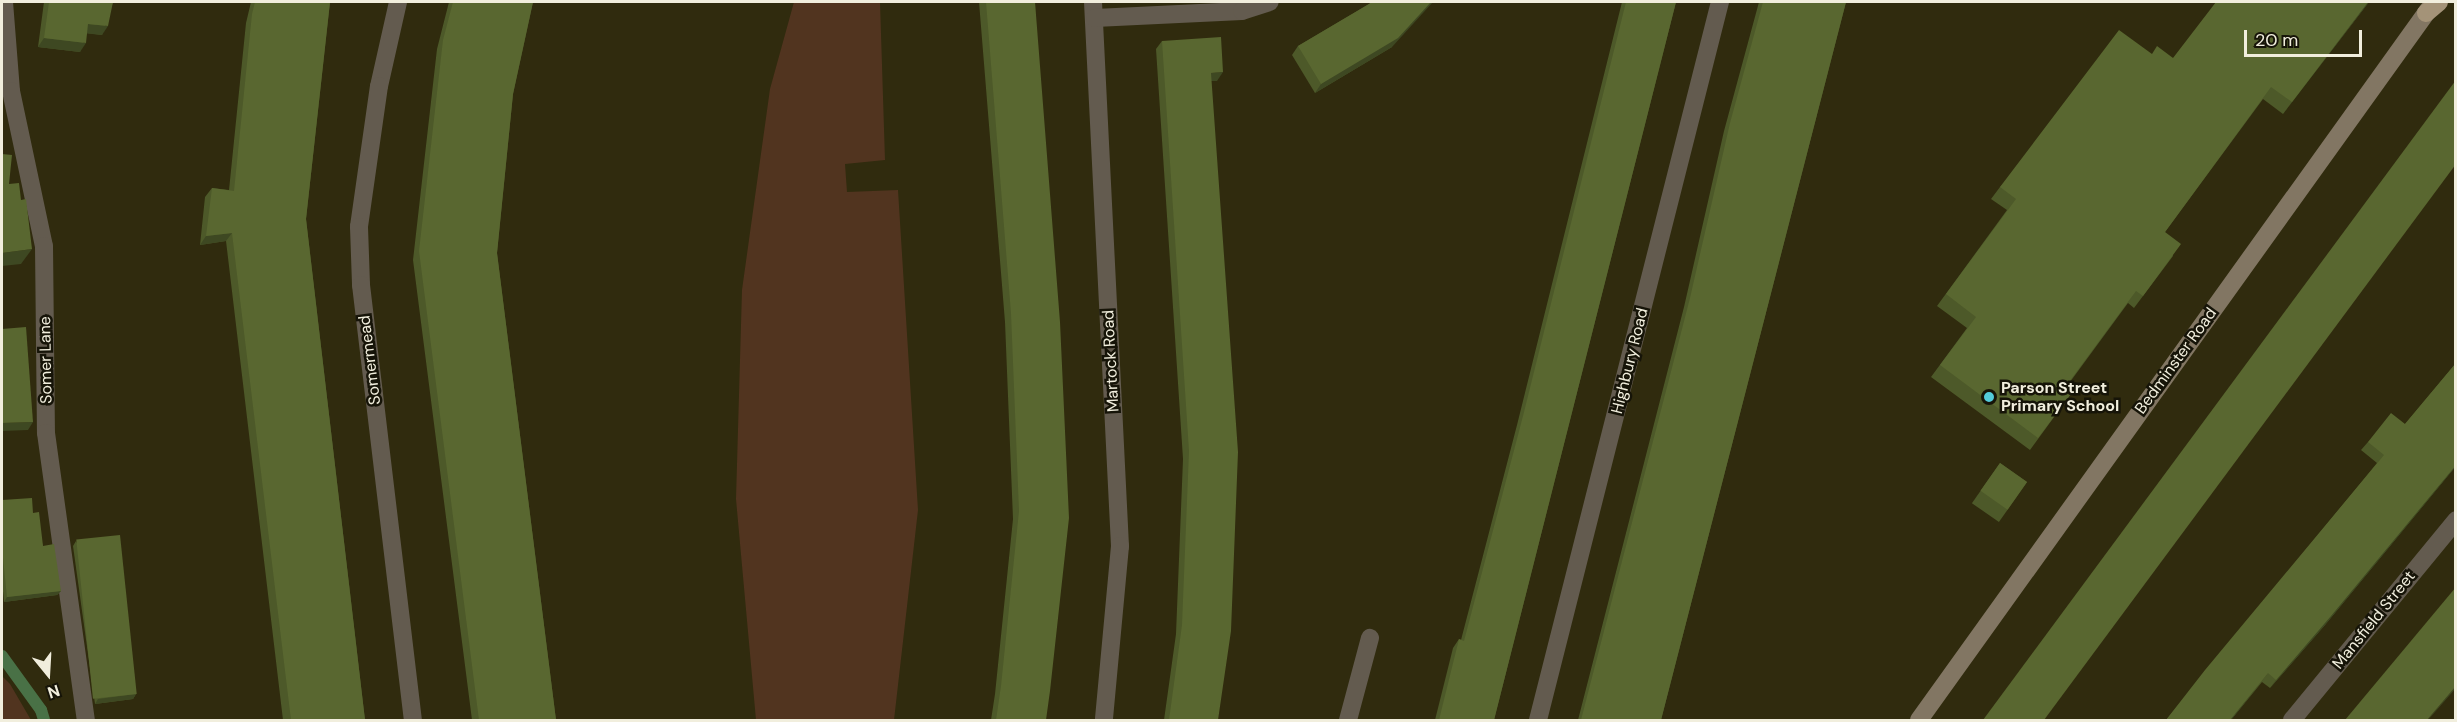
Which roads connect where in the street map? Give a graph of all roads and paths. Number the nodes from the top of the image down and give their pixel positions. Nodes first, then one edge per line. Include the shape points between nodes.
1 (3, 2) edge
2 (398, 2) edge
3 (1270, 2) edge
4 (1720, 2) edge
5 (2433, 6) edge
6 (1094, 10) edge
7 (2456, 520) edge
8 (1370, 638) dead end
9 (86, 720) edge
10 (413, 720) edge
11 (1104, 720) edge
12 (1348, 720) edge
13 (1538, 720) edge
14 (1919, 720) edge
15 (2292, 720) edge

1 - 9 street, Somer Lane via 11,91 44,246 46,433
2 - 10 street, Somermead via 379,86 359,227 361,285
3 - 6 street via 1242,11
4 - 13 street, Highbury Road
5 - 14 main road, Bedminster Road
6 - 11 street, Martock Road via 1120,546
7 - 15 street, Mansfield Street
8 - 12 street

